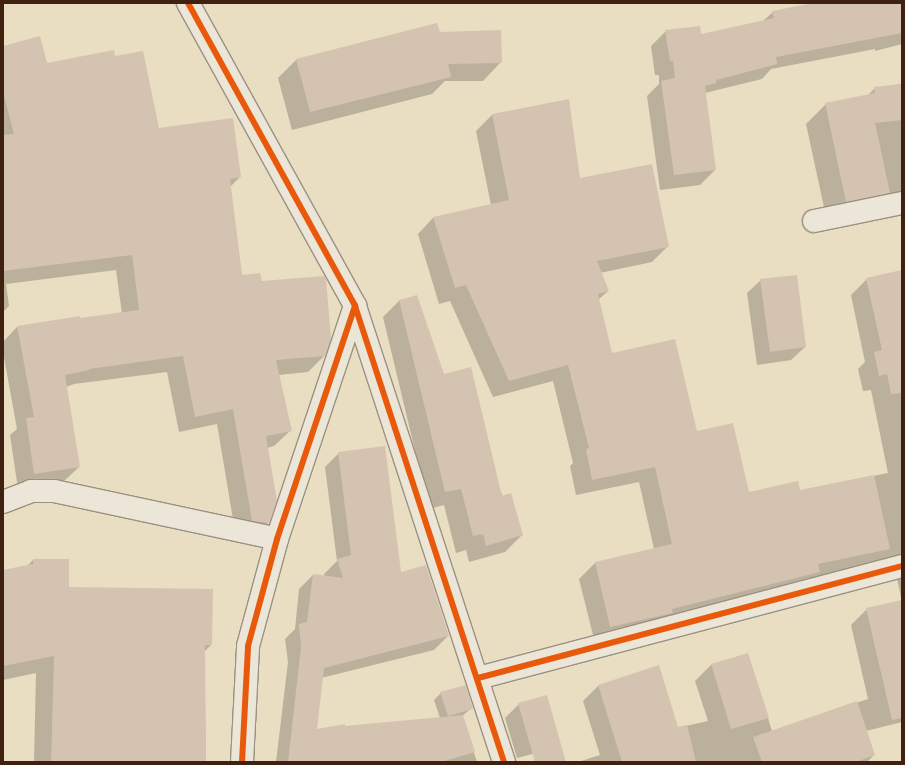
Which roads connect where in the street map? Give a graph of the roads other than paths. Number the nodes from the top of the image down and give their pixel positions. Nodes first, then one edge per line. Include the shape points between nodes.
1 (188, 3) edge
2 (902, 203) edge
3 (814, 221) dead end
4 (355, 306) junction
5 (3, 502) edge
6 (277, 539) junction
7 (902, 566) edge
8 (478, 678) junction
9 (242, 762) edge
10 (504, 762) edge

1 - 4 street
2 - 3 street
4 - 6 street
4 - 8 street
5 - 6 street via 31,491 54,491
6 - 9 street via 248,646
7 - 8 street
8 - 10 street

